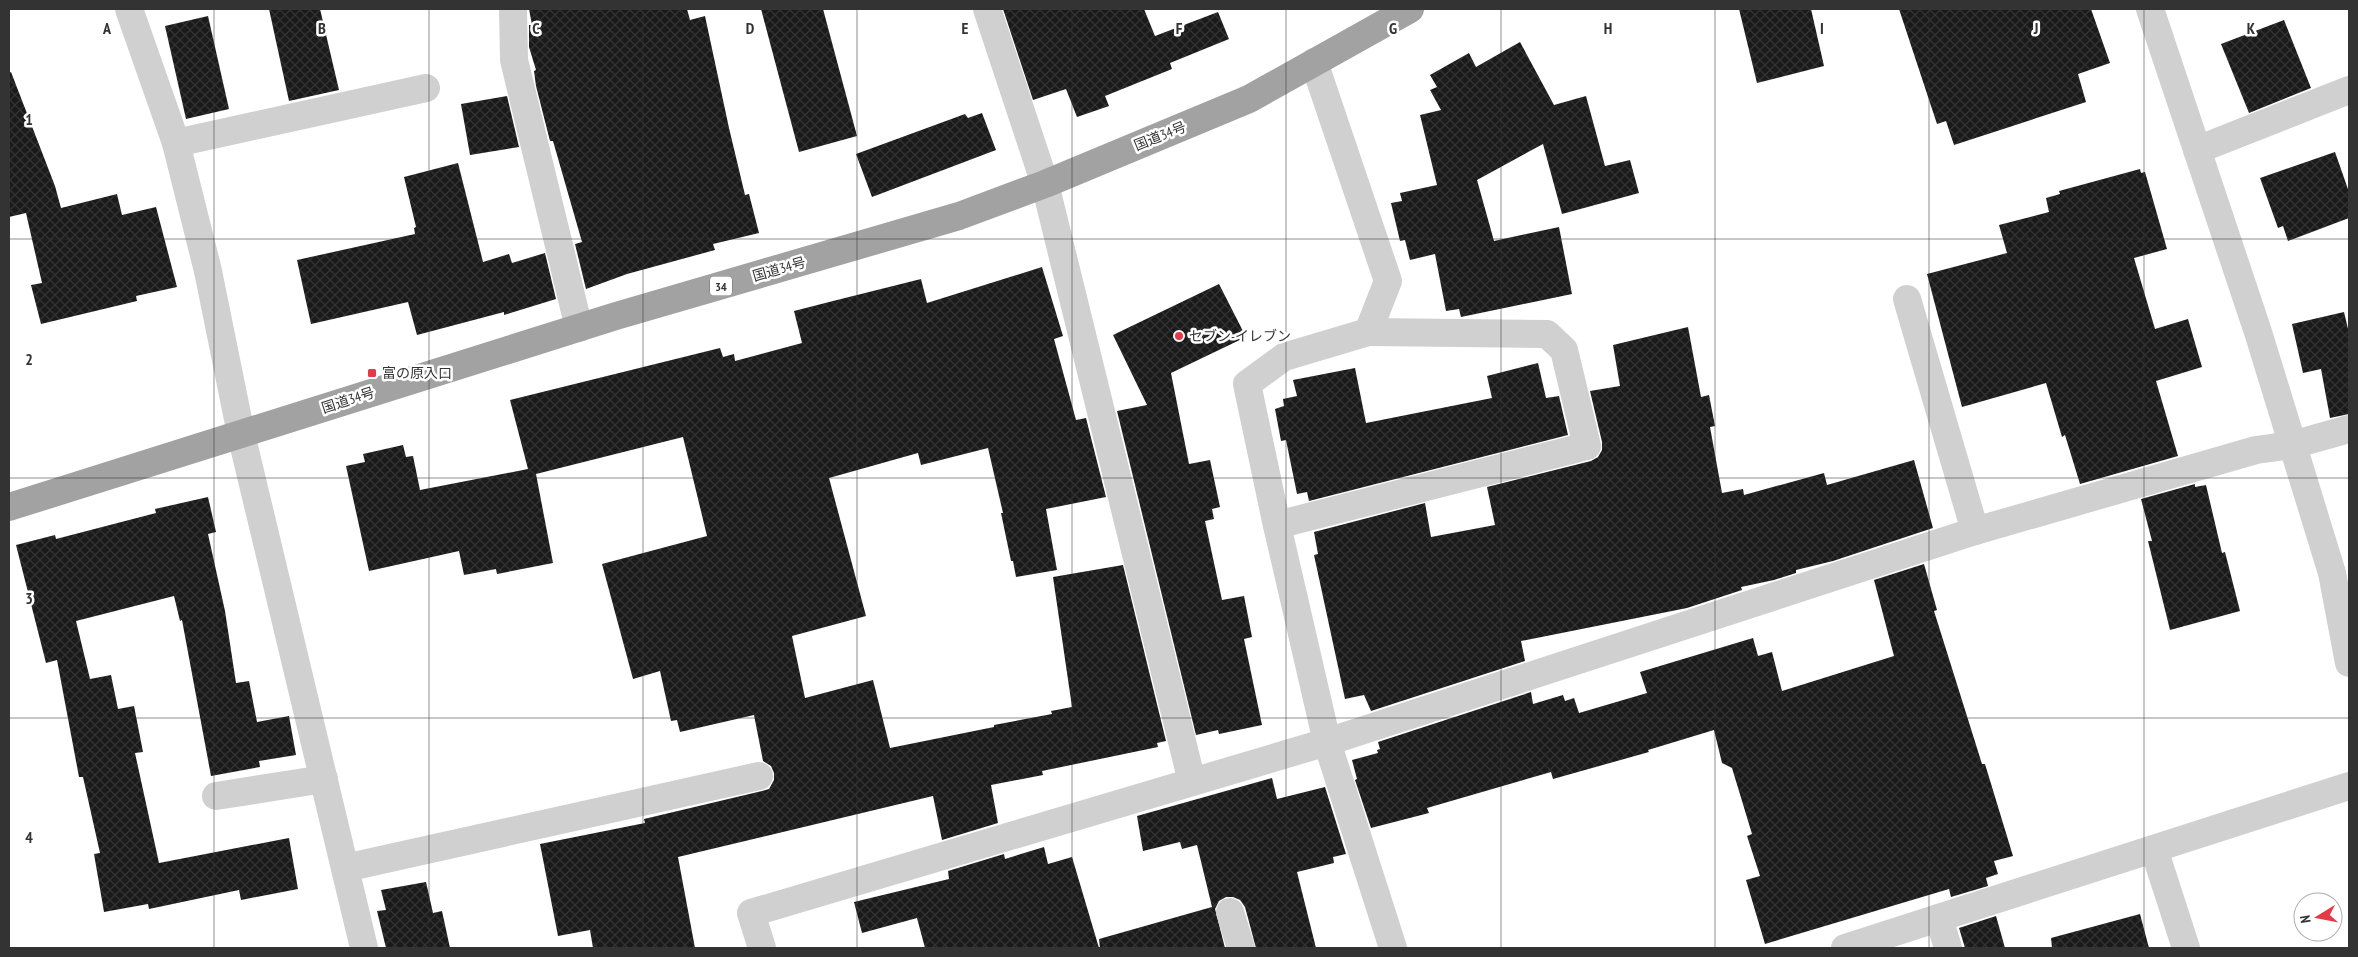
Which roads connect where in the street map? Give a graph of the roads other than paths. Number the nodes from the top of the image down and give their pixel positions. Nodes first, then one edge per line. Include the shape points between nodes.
1 (129, 9) edge
2 (513, 9) edge
3 (987, 9) edge
4 (1410, 9) edge
5 (2150, 9) edge
6 (1314, 62) junction
7 (426, 88) dead end
8 (2349, 90) edge
9 (176, 143) junction
10 (2197, 150) junction
11 (1045, 184) junction
12 (1907, 299) dead end
13 (578, 328) junction
14 (1368, 332) junction
15 (2349, 429) edge
16 (241, 434) junction
17 (2292, 445) junction
18 (9, 507) edge
19 (1277, 525) junction
20 (1975, 531) junction
21 (2349, 663) edge
22 (1327, 742) junction
23 (759, 776) dead end
24 (324, 779) junction
25 (1192, 782) junction
26 (2349, 786) edge
27 (216, 796) dead end
28 (2154, 848) junction
29 (345, 868) junction
30 (1230, 912) dead end
31 (1939, 918) junction
32 (364, 948) edge
33 (762, 948) edge
34 (1241, 948) edge
35 (1393, 948) edge
36 (1846, 948) edge
37 (1948, 948) edge
38 (2186, 948) edge

1 - 9 street
2 - 13 street via 514,60
3 - 11 street
4 - 6 highway, 国道34号 / 34
5 - 10 street
6 - 11 highway, 国道34号 / 34 via 1249,99
6 - 14 street via 1388,281
7 - 9 street
8 - 10 street
9 - 16 street via 208,271
10 - 17 street
11 - 13 highway, 国道34号 / 34 via 959,216
11 - 25 street
12 - 20 street
13 - 16 highway, 国道34号 / 34
14 - 19 street via 1284,357 1247,384
14 - 19 street via 1547,334 1564,350 1587,446
15 - 17 street
16 - 18 highway, 国道34号 / 34
16 - 24 street
17 - 20 street via 2256,450
17 - 21 street via 2332,573
19 - 22 street
20 - 22 street
22 - 25 street
22 - 35 street
23 - 29 street
24 - 27 street
24 - 29 street
25 - 33 street via 752,913
26 - 28 street
28 - 31 street
28 - 38 street
29 - 32 street
30 - 34 street
31 - 36 street
31 - 37 street

